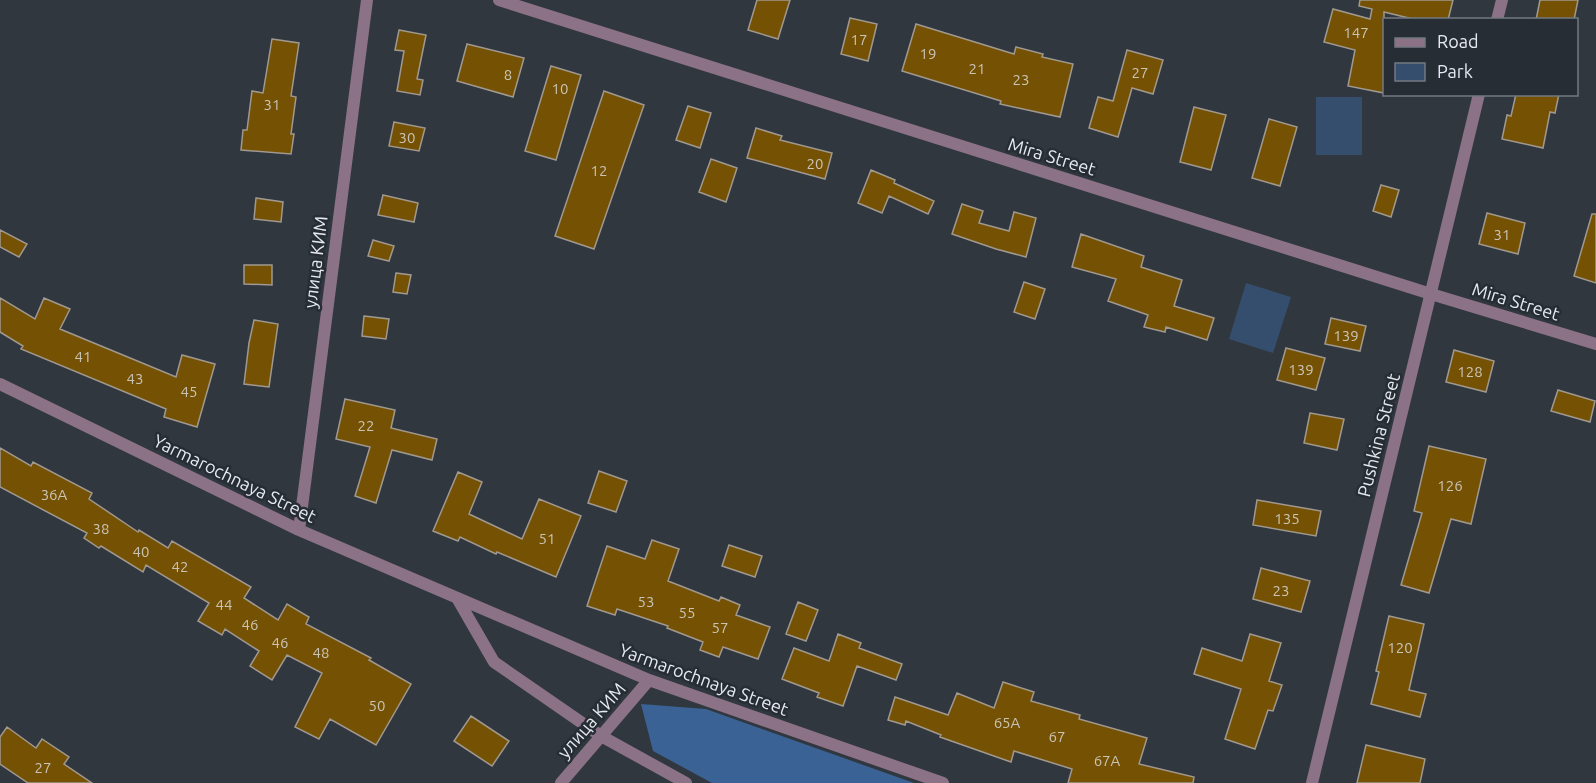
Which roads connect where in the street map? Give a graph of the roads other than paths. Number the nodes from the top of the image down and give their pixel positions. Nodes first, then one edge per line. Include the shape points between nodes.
1 (367, 0) edge
2 (499, 0) edge
3 (1502, 0) edge
4 (1498, 18) edge
5 (1479, 96) edge
6 (1431, 294) junction
7 (1596, 344) edge
8 (0, 384) edge
9 (299, 530) junction
10 (457, 598) junction
11 (649, 680) junction
12 (601, 736) junction
13 (561, 783) edge
14 (686, 783) edge
15 (943, 783) edge
16 (1312, 783) edge

1 - 9 street, улица КИМ
2 - 6 street, Mira Street
3 - 4 street
5 - 6 street, Pushkina Street
6 - 7 street, Mira Street
6 - 16 street, Pushkina Street
8 - 9 street, Yarmarochnaya Street
9 - 10 street, Yarmarochnaya Street
10 - 11 street, Yarmarochnaya Street
10 - 12 street via 494,662
11 - 12 street, улица КИМ
11 - 15 street, Yarmarochnaya Street
12 - 13 street, улица КИМ
12 - 14 street

